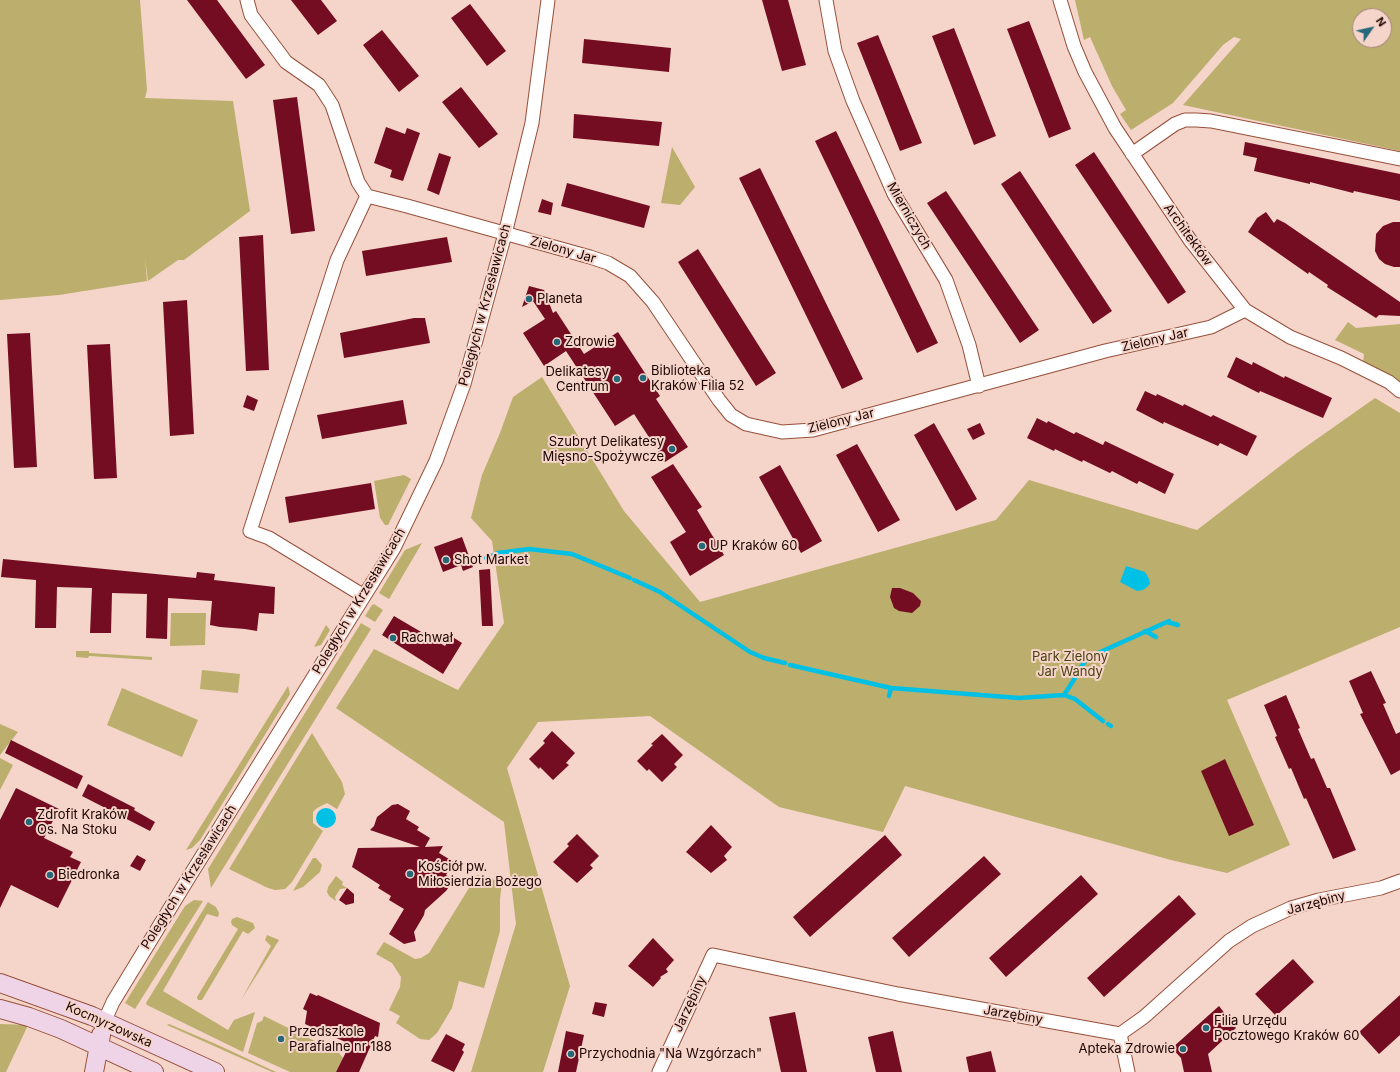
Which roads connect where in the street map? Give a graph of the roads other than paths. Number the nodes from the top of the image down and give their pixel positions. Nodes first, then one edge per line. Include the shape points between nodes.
1 (247, 0) edge
2 (548, 0) edge
3 (826, 0) edge
4 (1060, 0) edge
5 (1132, 154) junction
6 (1400, 159) edge
7 (367, 196) junction
8 (505, 234) junction
9 (1245, 310) junction
10 (980, 386) junction
11 (1400, 391) edge
12 (364, 596) junction
13 (1400, 881) edge
14 (0, 983) edge
15 (0, 1009) edge
16 (104, 1022) junction
17 (1120, 1034) junction
18 (99, 1047) junction
19 (94, 1072) edge
20 (154, 1072) edge
21 (215, 1072) edge
22 (659, 1072) edge
23 (1128, 1072) edge

1 - 7 street via 252,15 286,62 319,85 332,105 358,182
2 - 8 street, Poległych w Krzesławicach via 532,123
3 - 10 street, Mierniczych via 835,50 853,101 894,194 946,280
4 - 5 street, Architektów via 1085,72
5 - 6 street via 1175,124 1185,120 1196,120
5 - 9 street, Architektów via 1190,240
7 - 8 street, Zielony Jar
7 - 12 street via 337,260 250,531 269,538
8 - 10 street, Zielony Jar via 596,259 630,276 653,302 719,400 731,414 746,424 782,432 797,432
8 - 12 street, Poległych w Krzesławicach via 464,384 444,439 404,530
9 - 10 street, Zielony Jar via 1211,327 1112,350
9 - 11 street, Architektów via 1290,338 1340,358 1389,382
12 - 16 street, Poległych w Krzesławicach via 186,882 113,1002
13 - 17 street, Jarzębiny via 1380,888 1305,904 1252,926 1229,940 1144,1017
14 - 16 main road, Kocmyrzowska via 65,1005
15 - 18 main road, Kocmyrzowska via 55,1027
16 - 18 main road
16 - 21 main road, Kocmyrzowska
17 - 22 street, Jarzębiny via 898,994 713,955
17 - 23 street
18 - 19 main road
18 - 20 main road, Kocmyrzowska

